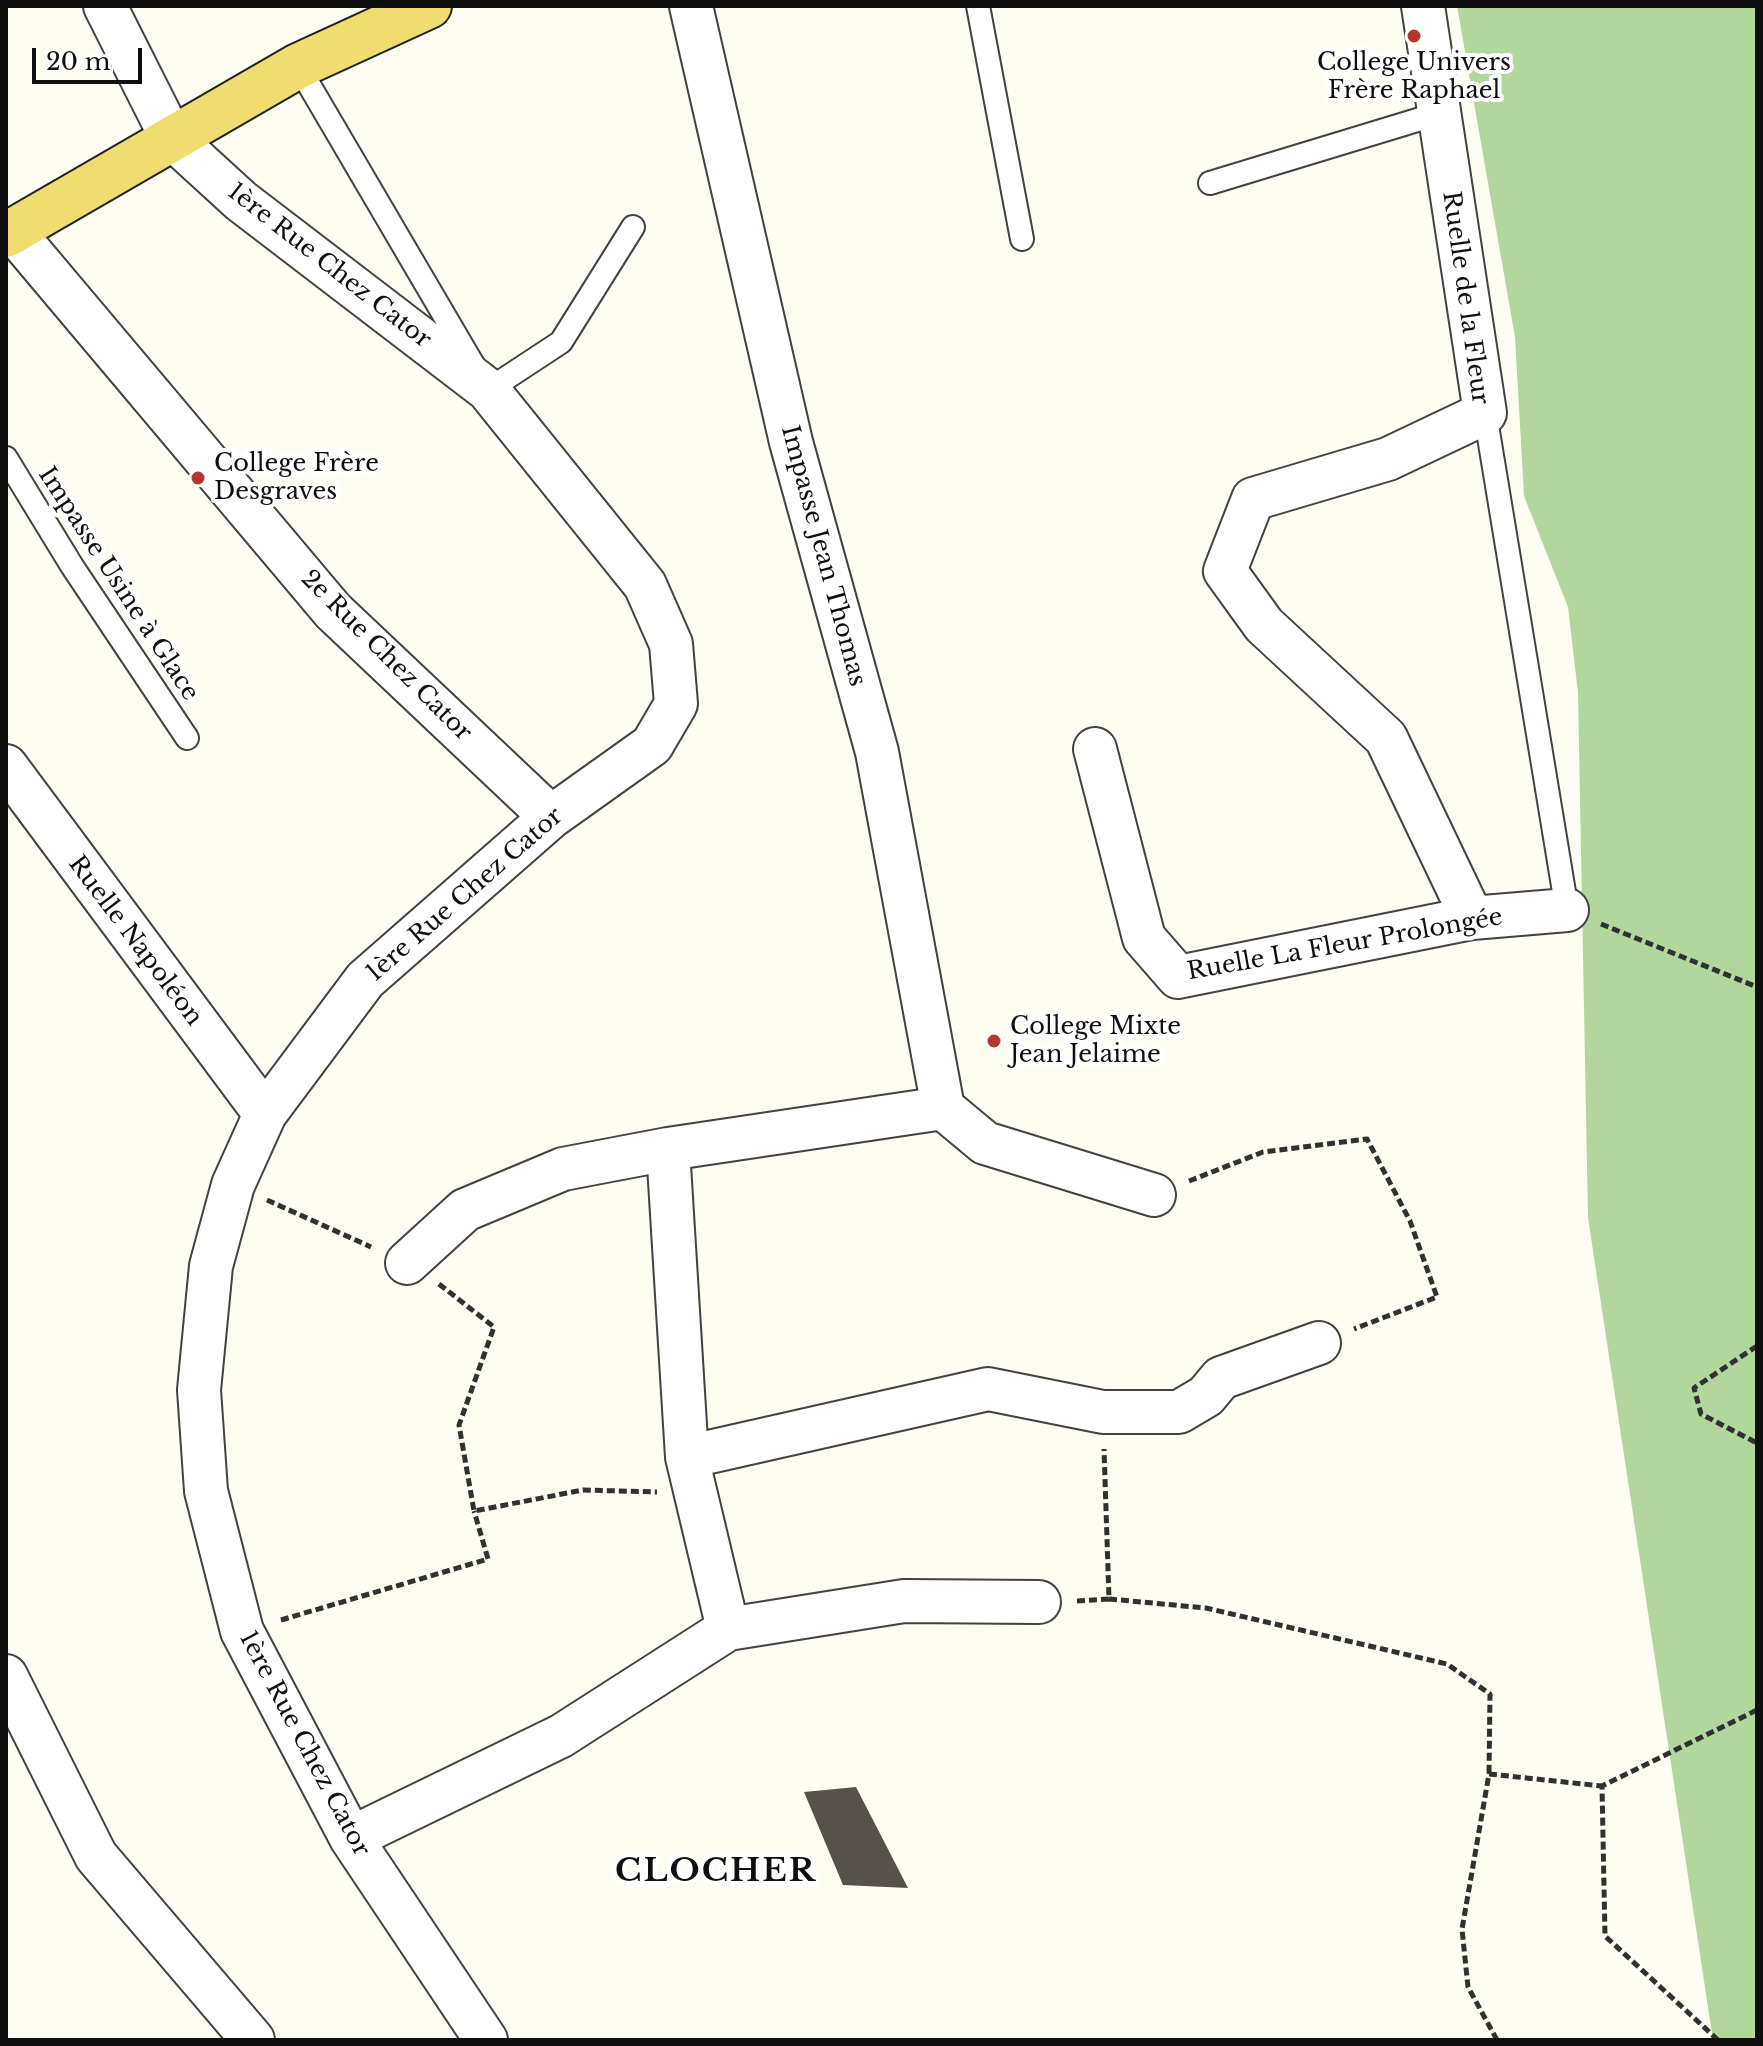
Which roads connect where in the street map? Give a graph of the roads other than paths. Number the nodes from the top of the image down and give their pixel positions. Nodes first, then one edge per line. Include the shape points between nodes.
1 (105, 6) edge
2 (429, 6) edge
3 (691, 6) edge
4 (978, 6) edge
5 (1423, 6) edge
6 (376, 16) edge
7 (298, 66) junction
8 (1437, 114) junction
9 (171, 137) junction
10 (1210, 183) dead end
11 (633, 227) dead end
12 (9, 233) edge
13 (1022, 239) dead end
14 (488, 390) junction
15 (1485, 413) junction
16 (6, 458) edge
17 (187, 738) dead end
18 (1095, 749) dead end
19 (6, 766) edge
20 (551, 817) junction
21 (1567, 910) joint
22 (1472, 918) junction
23 (943, 1108) junction
24 (265, 1114) junction
25 (668, 1149) junction
26 (1154, 1195) road end
27 (407, 1263) road end
28 (1319, 1343) road end
29 (692, 1475) junction
30 (1039, 1602) road end
31 (728, 1629) junction
32 (6, 1676) edge
33 (351, 1838) junction
34 (253, 2040) edge
35 (486, 2040) edge

1 - 9 street
2 - 6 main road
3 - 23 street, Impasse Jean Thomas via 791,442 877,752
4 - 13 lane
5 - 8 street, Ruelle de la Fleur
6 - 7 main road
7 - 9 main road
7 - 14 lane
8 - 10 lane
8 - 15 street, Ruelle de la Fleur
9 - 12 main road
9 - 14 street, 1ère Rue Chez Cator via 241,201
11 - 14 lane via 561,342
12 - 20 street, 2e Rue Chez Cator via 333,611
14 - 20 street, 1ère Rue Chez Cator via 645,585 671,644 676,704 652,745
15 - 21 lane
15 - 22 street, Ruelle de la Fleur via 1388,459 1253,499 1225,571 1264,625 1386,738
16 - 17 lane, Impasse Usine à Glace
18 - 22 street, Ruelle La Fleur Prolongée via 1144,938 1178,977
19 - 24 street, Ruelle Napoléon
20 - 24 street, 1ère Rue Chez Cator via 365,980
21 - 22 street, Ruelle La Fleur Prolongée
23 - 25 street
23 - 26 street via 985,1143
24 - 33 street, 1ère Rue Chez Cator via 233,1185 211,1266 199,1390 206,1491 242,1631
25 - 27 street via 563,1169 465,1210
25 - 29 street
28 - 29 street via 1221,1378 1206,1396 1179,1412 1103,1412 988,1389
29 - 31 street
30 - 31 street via 904,1601
31 - 33 street via 561,1736
32 - 34 street via 96,1856
33 - 35 street, 1ère Rue Chez Cator

